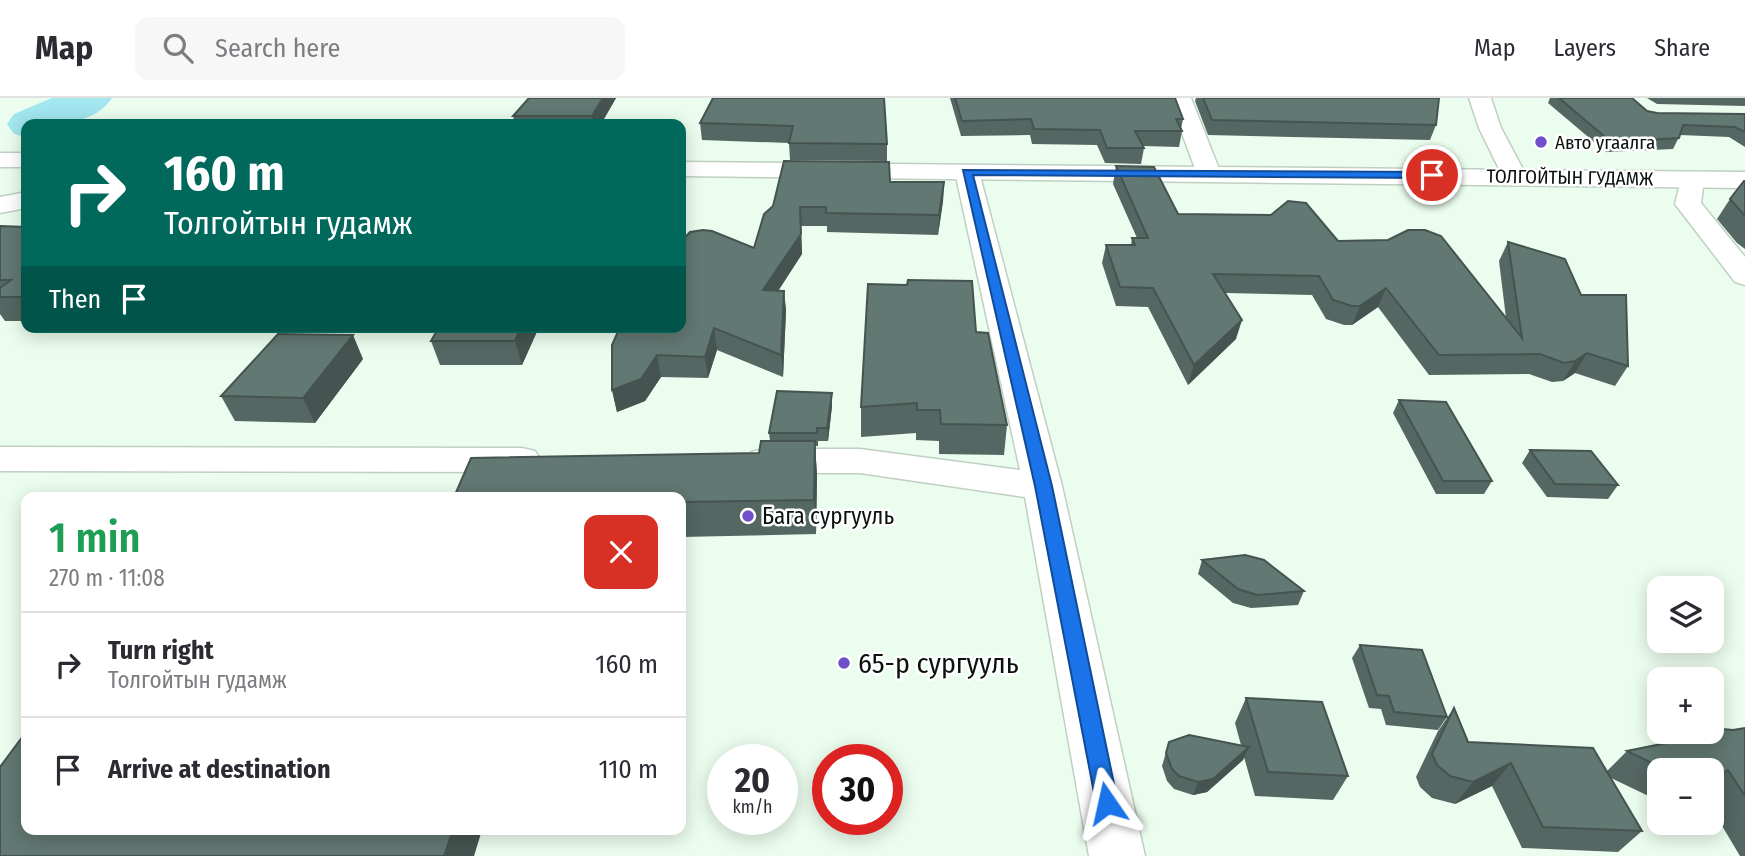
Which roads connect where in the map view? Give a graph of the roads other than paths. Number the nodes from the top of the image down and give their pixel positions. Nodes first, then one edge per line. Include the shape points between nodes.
1 (1180, 98) edge
2 (1480, 98) edge
3 (0, 160) edge
4 (21, 160) edge
5 (686, 169) edge
6 (967, 172) junction
7 (1209, 174) junction
8 (1514, 176) junction
9 (1691, 180) junction
10 (1745, 180) edge
11 (21, 201) edge
12 (0, 205) edge
13 (1735, 257) edge
14 (1745, 276) edge
15 (0, 459) edge
16 (555, 460) edge
17 (735, 461) edge
18 (1044, 486) junction
19 (1117, 856) edge

1 - 7 street
2 - 8 street via 1483,120
3 - 4 street
5 - 6 street, ТОЛГОЙТЫН ГУДАМЖ
6 - 7 street, ТОЛГОЙТЫН ГУДАМЖ
6 - 18 street
7 - 8 street, ТОЛГОЙТЫН ГУДАМЖ
8 - 9 street, ТОЛГОЙТЫН ГУДАМЖ
9 - 10 street, ТОЛГОЙТЫН ГУДАМЖ
9 - 13 street via 1688,204
11 - 12 street
13 - 14 street
15 - 16 street
17 - 18 street via 860,461
18 - 19 street

